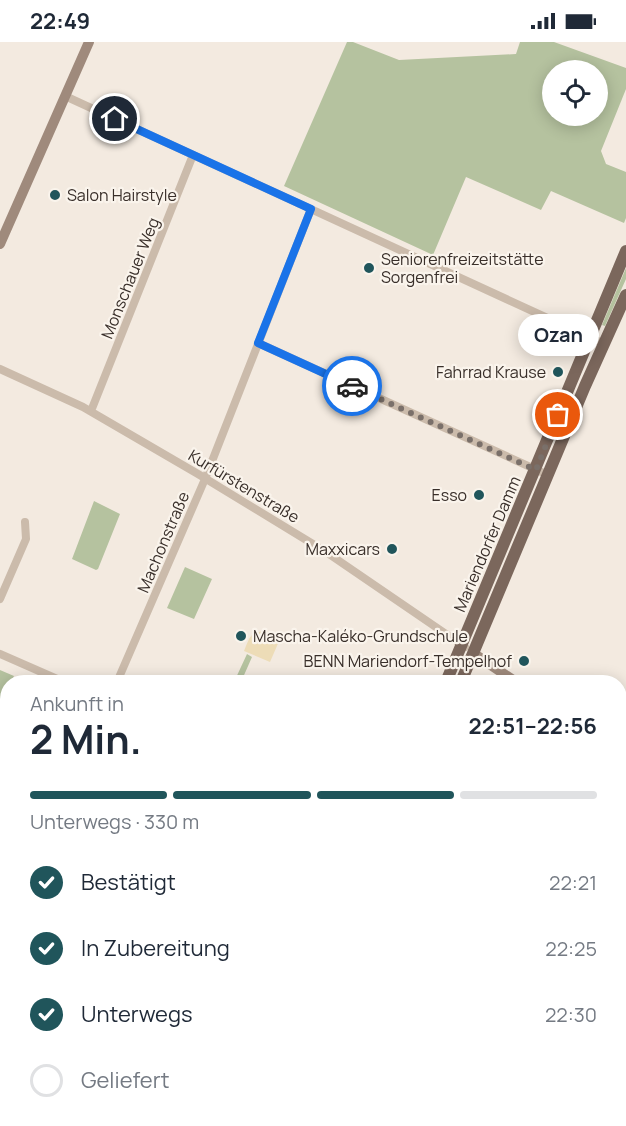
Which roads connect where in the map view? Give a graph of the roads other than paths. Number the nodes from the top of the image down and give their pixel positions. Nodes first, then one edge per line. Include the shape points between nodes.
1 (89, 42) edge
2 (65, 96) junction
3 (194, 155) junction
4 (311, 209) junction
5 (0, 244) edge
6 (626, 251) edge
7 (626, 295) edge
8 (590, 338) junction
9 (258, 343) junction
10 (604, 344) junction
11 (0, 369) edge
12 (91, 411) junction
13 (542, 472) junction
14 (205, 479) junction
15 (25, 522) dead end
16 (0, 599) edge
17 (462, 645) junction
18 (473, 653) junction
19 (0, 654) edge
20 (48, 675) edge
21 (120, 675) edge
22 (449, 675) edge
23 (464, 675) edge
24 (506, 675) edge

1 - 2 main road
2 - 3 street
2 - 5 main road
3 - 4 street
3 - 12 street, Monschauer Weg
4 - 8 street
4 - 9 street, Machonstraße
6 - 8 main road, Mariendorfer Damm
7 - 10 main road, Mariendorfer Damm
8 - 10 street
8 - 13 main road, Mariendorfer Damm
9 - 13 street
9 - 14 street, Machonstraße
10 - 13 main road, Mariendorfer Damm
11 - 12 street, Kurfürstenstraße
12 - 14 street, Kurfürstenstraße
13 - 17 main road, Mariendorfer Damm
13 - 18 main road, Mariendorfer Damm
14 - 17 street, Kurfürstenstraße via 326,552
14 - 21 street, Machonstraße
15 - 16 street via 26,539
17 - 18 street, Kurfürstenstraße
17 - 22 main road, Mariendorfer Damm
18 - 23 main road, Mariendorfer Damm
18 - 24 main road
19 - 20 street

